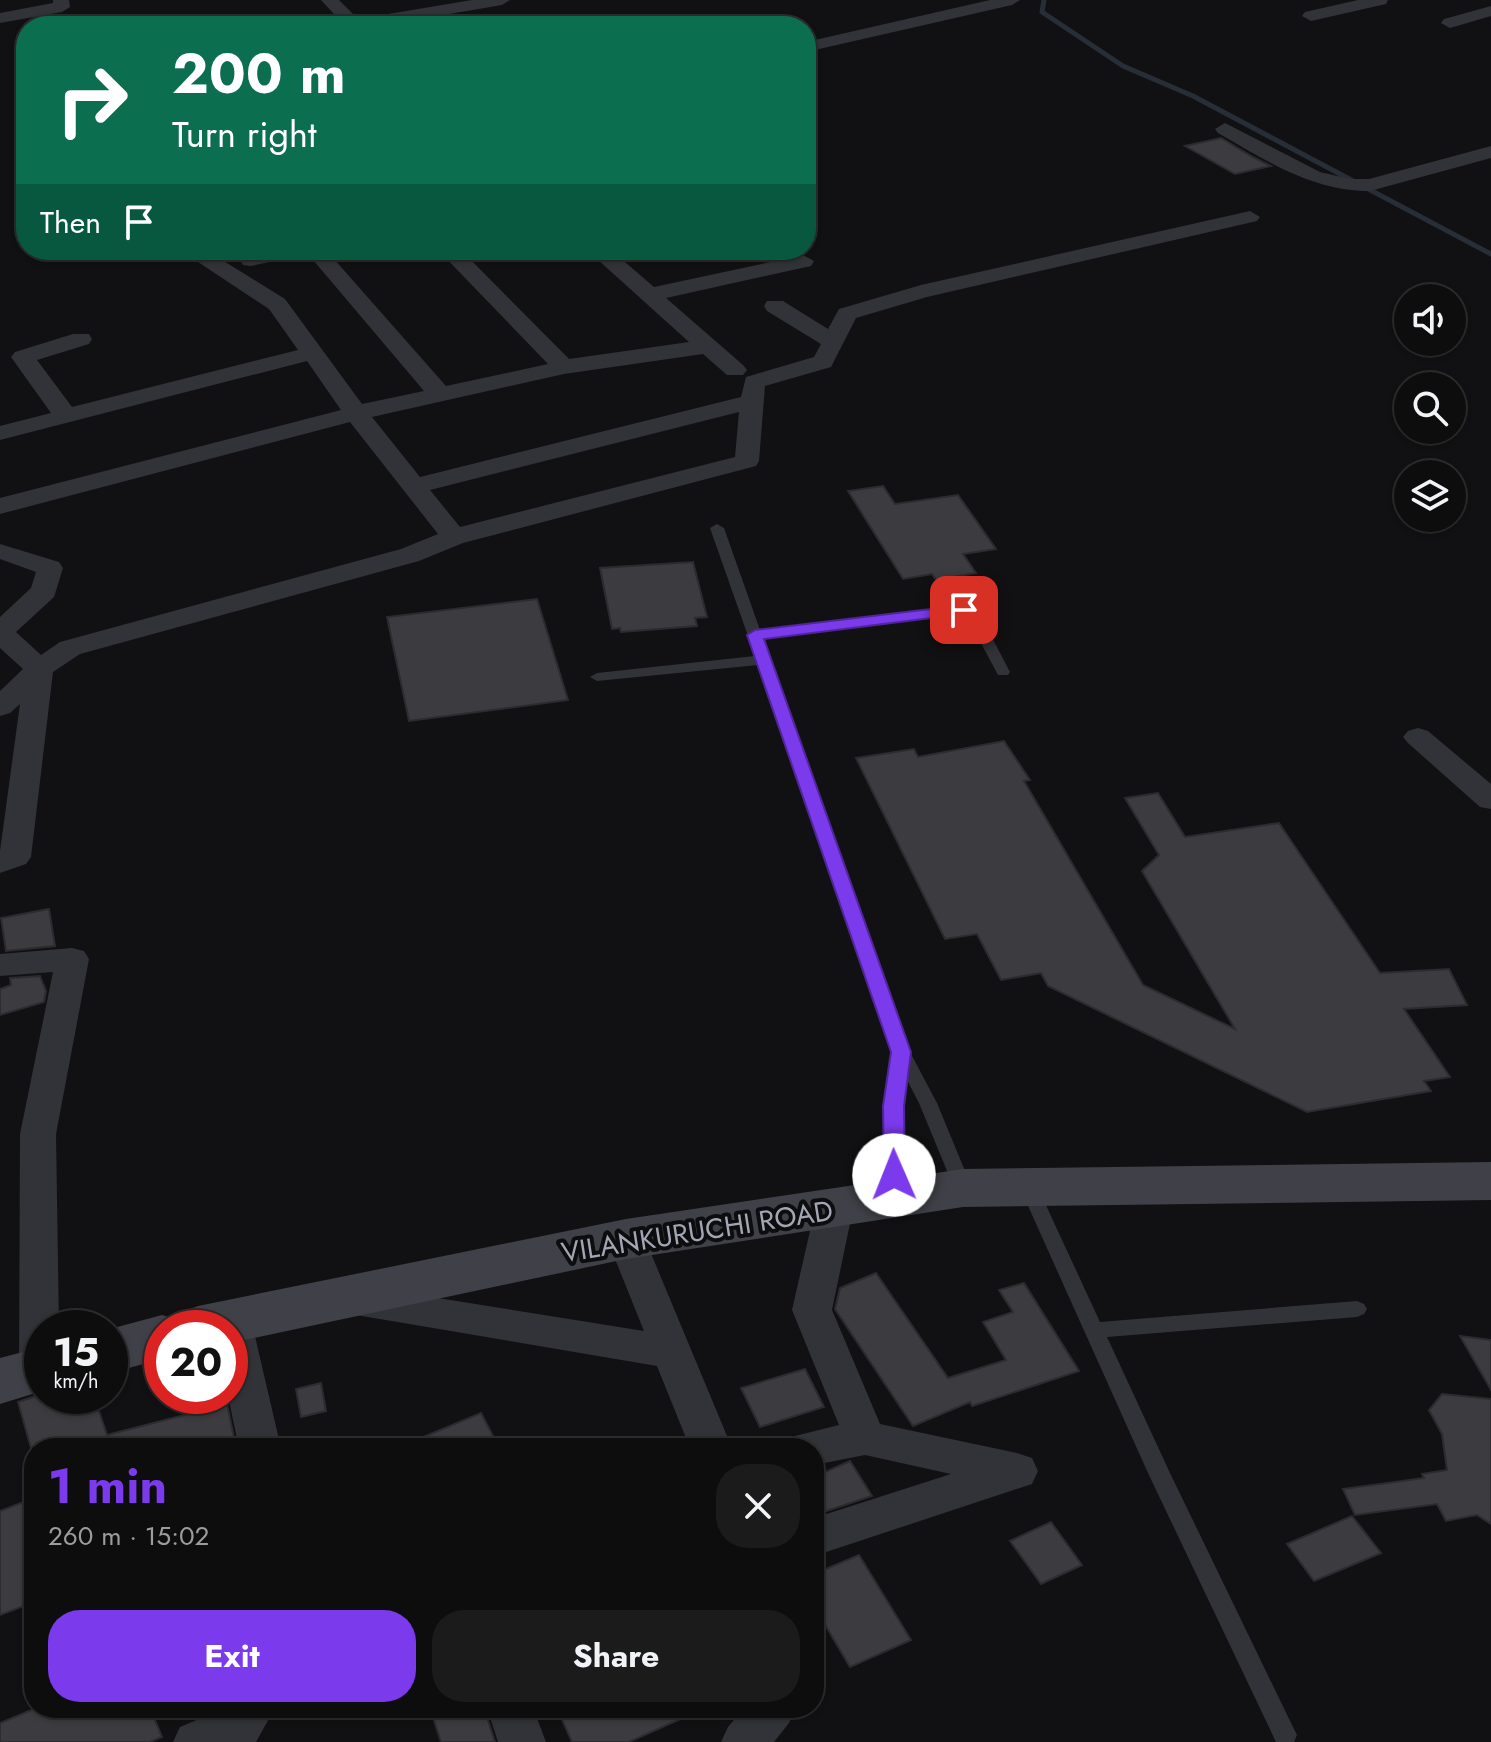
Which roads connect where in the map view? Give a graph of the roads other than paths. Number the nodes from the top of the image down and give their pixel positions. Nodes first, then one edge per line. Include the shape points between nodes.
1 (61, 0) edge
2 (329, 0) edge
3 (502, 0) edge
4 (1012, 0) edge
5 (1380, 0) edge
6 (1465, 0) edge
7 (460, 6) junction
8 (1314, 8) edge
9 (1491, 10) edge
10 (344, 16) edge
11 (407, 16) edge
12 (472, 16) edge
13 (0, 18) edge
14 (1450, 23) dead end
15 (816, 45) edge
16 (1225, 129) dead end
17 (1491, 152) edge
18 (1250, 217) dead end
19 (207, 260) edge
20 (324, 260) edge
21 (459, 260) edge
22 (609, 260) edge
23 (770, 260) edge
24 (803, 261) dead end
25 (778, 266) junction
26 (649, 295) junction
27 (775, 306) dead end
28 (81, 339) dead end
29 (833, 342) junction
30 (708, 346) junction
31 (312, 353) junction
32 (564, 367) junction
33 (735, 370) dead end
34 (439, 393) junction
35 (753, 401) junction
36 (356, 413) junction
37 (66, 416) junction
38 (0, 433) edge
39 (416, 486) junction
40 (0, 506) edge
41 (717, 528) dead end
42 (454, 537) junction
43 (3, 551) dead end
44 (0, 632) edge
45 (755, 635) junction
46 (762, 660) junction
47 (39, 669) junction
48 (1003, 672) dead end
49 (597, 677) dead end
50 (0, 707) edge
51 (1418, 737) dead end
52 (14, 762) edge
53 (1491, 800) edge
54 (0, 863) edge
55 (0, 965) edge
56 (901, 1052) junction
57 (1491, 1181) edge
58 (1029, 1187) junction
59 (963, 1188) junction
60 (895, 1199) junction
61 (834, 1209) junction
62 (626, 1239) junction
63 (340, 1297) junction
64 (1357, 1309) dead end
65 (30, 1310) edge
66 (248, 1317) edge
67 (1094, 1330) junction
68 (672, 1352) junction
69 (247, 1414) edge
70 (256, 1438) edge
71 (707, 1438) edge
72 (865, 1438) junction
73 (824, 1445) edge
74 (824, 1534) edge
75 (245, 1718) edge
76 (514, 1718) edge
77 (765, 1718) edge
78 (1285, 1735) dead end
79 (197, 1742) edge
80 (522, 1742) edge
81 (745, 1742) edge

1 - 13 street via 62,7
2 - 10 street
3 - 7 street
4 - 15 street
5 - 8 street via 1339,10
6 - 9 street
7 - 11 street
7 - 12 street
9 - 14 street
16 - 17 street via 1332,184 1363,186
18 - 29 street via 921,292 847,314
19 - 31 street via 277,304
20 - 34 street
21 - 32 street
22 - 26 street
23 - 25 street
24 - 25 street
25 - 26 street
26 - 30 street
27 - 29 street
28 - 37 street via 23,357
29 - 35 street via 823,362 754,382
30 - 32 street
30 - 33 street
31 - 36 street
31 - 37 street
32 - 34 street
34 - 36 street
35 - 39 street
35 - 42 street via 747,461
36 - 39 street
36 - 40 street
37 - 38 street
39 - 42 street
41 - 45 lane
42 - 47 street via 410,555 70,648
43 - 44 street via 50,568 44,591
44 - 47 street
45 - 46 lane
45 - 48 lane via 964,610 973,614
46 - 49 lane
46 - 56 lane
47 - 50 street
47 - 52 street
51 - 53 street
52 - 54 street via 15,857
55 - 65 street via 72,959 38,1134
56 - 59 lane
56 - 60 lane via 893,1106
57 - 58 street, VILANKURUCHI ROAD
58 - 59 street, VILANKURUCHI ROAD
58 - 67 lane
59 - 60 street, VILANKURUCHI ROAD
60 - 61 street, VILANKURUCHI ROAD
61 - 62 street, VILANKURUCHI ROAD
61 - 72 street via 812,1310
62 - 63 street, VILANKURUCHI ROAD
62 - 68 street
63 - 66 street, VILANKURUCHI ROAD
63 - 68 street
64 - 67 lane
67 - 78 lane
68 - 71 street
69 - 70 street
72 - 73 street
72 - 74 street via 1017,1471
75 - 79 street via 239,1727
76 - 80 street
77 - 81 street

